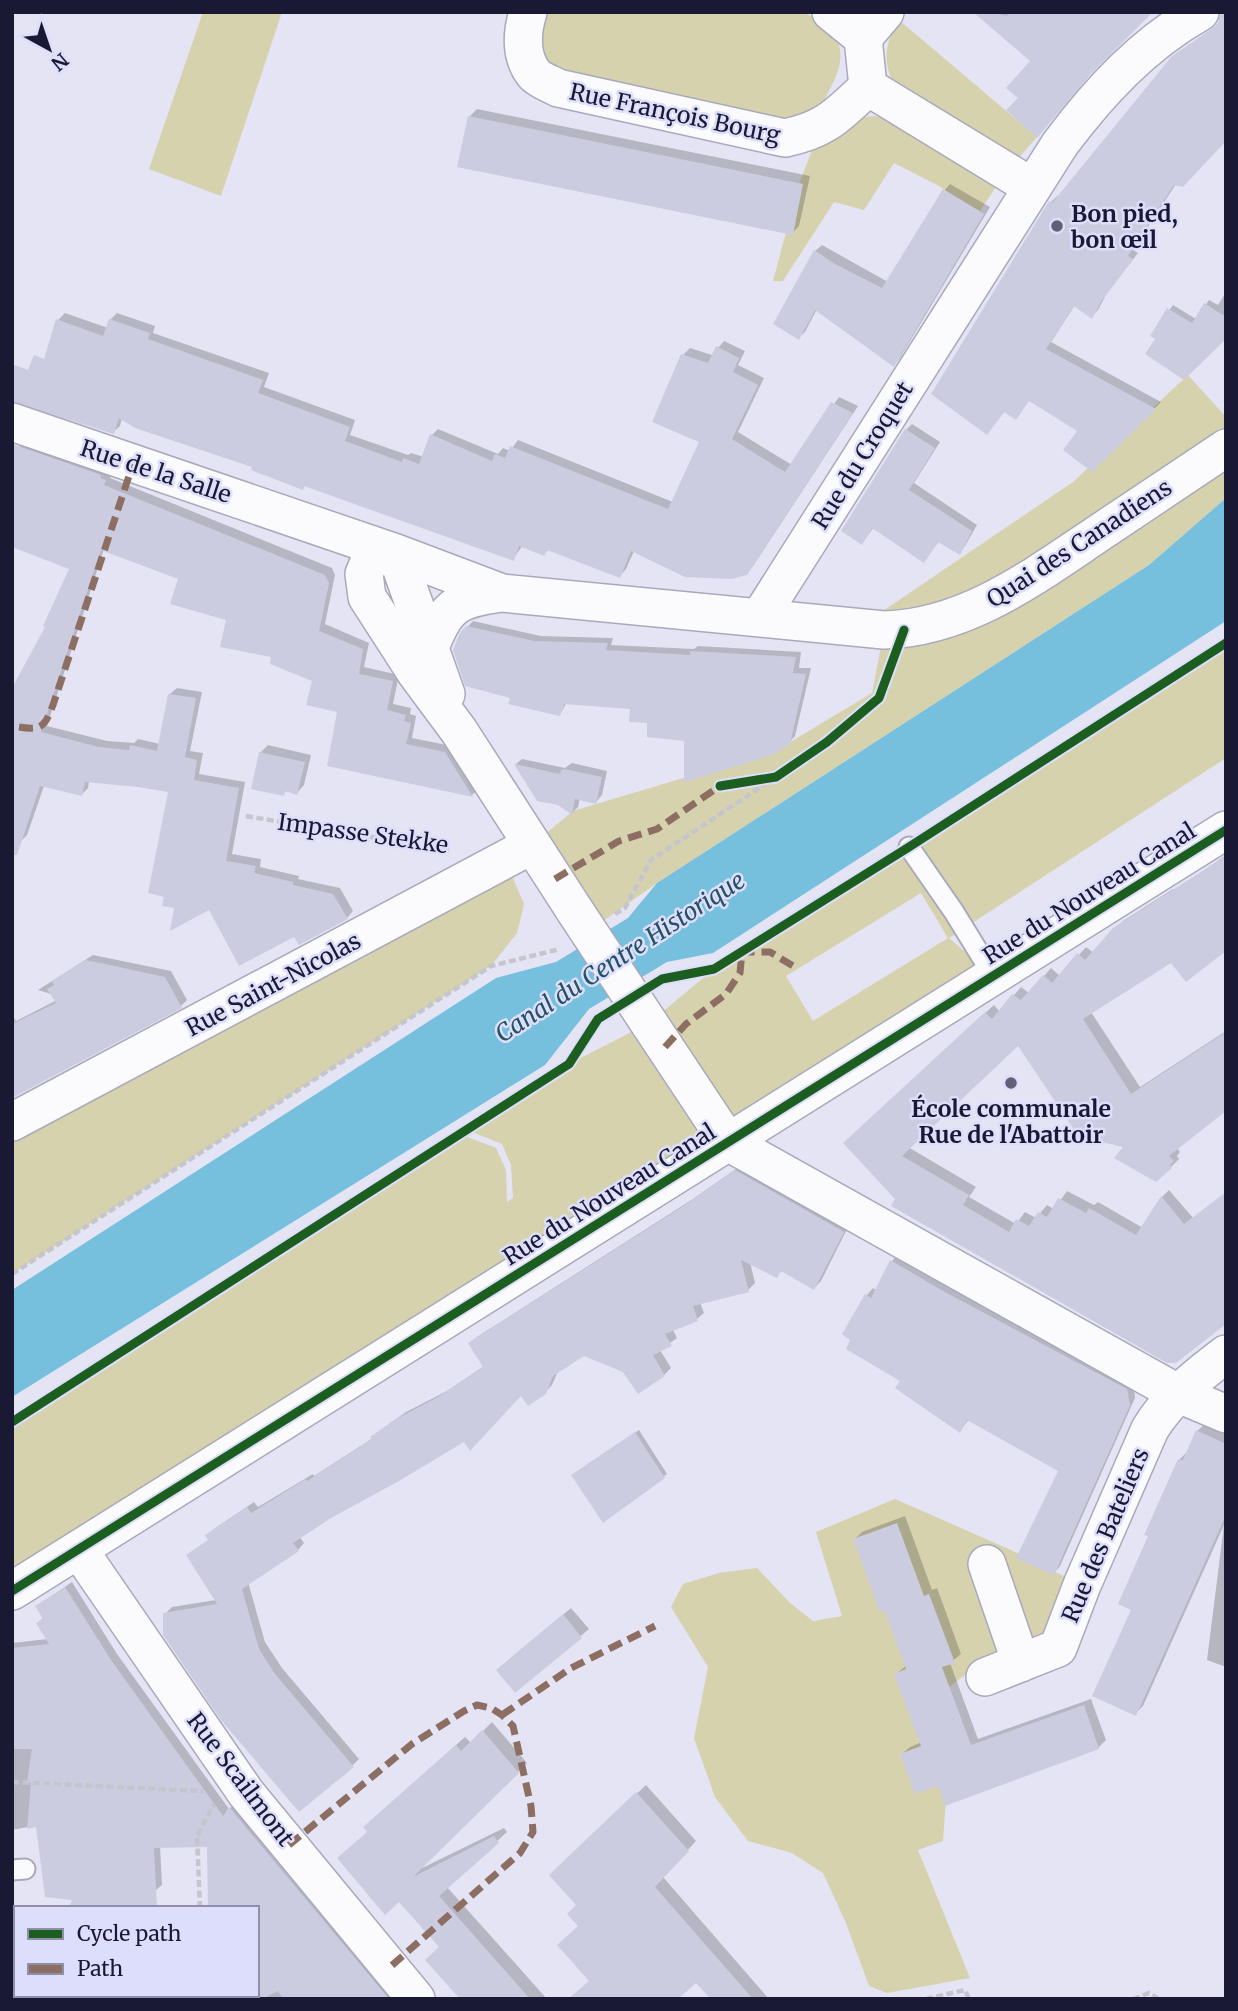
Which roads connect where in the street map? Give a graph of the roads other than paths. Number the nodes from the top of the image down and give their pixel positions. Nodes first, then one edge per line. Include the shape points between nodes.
1 (528, 12) edge
2 (831, 12) edge
3 (1200, 12) edge
4 (874, 25) edge
5 (868, 87) junction
6 (1032, 187) junction
7 (12, 422) edge
8 (1226, 448) edge
9 (300, 521) junction
10 (396, 553) junction
11 (502, 593) junction
12 (368, 597) junction
13 (760, 617) junction
14 (430, 648) junction
15 (460, 731) junction
16 (1226, 830) edge
17 (532, 845) junction
18 (909, 847) dead end
19 (994, 977) junction
20 (12, 1122) edge
21 (728, 1142) junction
22 (1226, 1354) edge
23 (1180, 1394) junction
24 (1226, 1414) edge
25 (79, 1550) junction
26 (987, 1564) dead end
27 (12, 1591) edge
28 (1021, 1663) junction
29 (985, 1677) dead end
30 (416, 1999) edge

1 - 5 street, Rue François Bourg via 524,51 534,75 558,88 785,138 809,134 829,123
2 - 4 street
3 - 6 street, Rue du Croquet via 1134,60 1091,102
4 - 5 street
5 - 6 street
6 - 13 street, Rue du Croquet
7 - 9 street, Rue de la Salle
8 - 13 street, Quai des Canadiens via 1033,577 978,607 904,630
9 - 10 street, Rue de la Salle
9 - 12 street, Rue de la Salle via 340,556
10 - 11 street
10 - 12 street via 380,554 369,562 364,575
10 - 14 street, Rue de la Salle
11 - 13 street
11 - 14 street via 452,607 439,622
12 - 15 street, Rue de la Salle
14 - 15 street, Rue de la Salle
15 - 17 street, Rue de la Salle
16 - 19 street, Rue du Nouveau Canal
17 - 20 street, Rue Saint-Nicolas
17 - 21 street, Rue de la Salle, bridge via 573,927 649,1023
18 - 19 lane
19 - 21 street, Rue du Nouveau Canal
21 - 23 street
21 - 25 street, Rue du Nouveau Canal
22 - 23 street, Rue des Bateliers
23 - 24 street
23 - 28 street, Rue des Bateliers via 1159,1413 1150,1429 1058,1648
25 - 27 street, Rue du Nouveau Canal
25 - 30 street, Rue Scailmont via 233,1793
26 - 28 street
28 - 29 street, Rue des Bateliers

